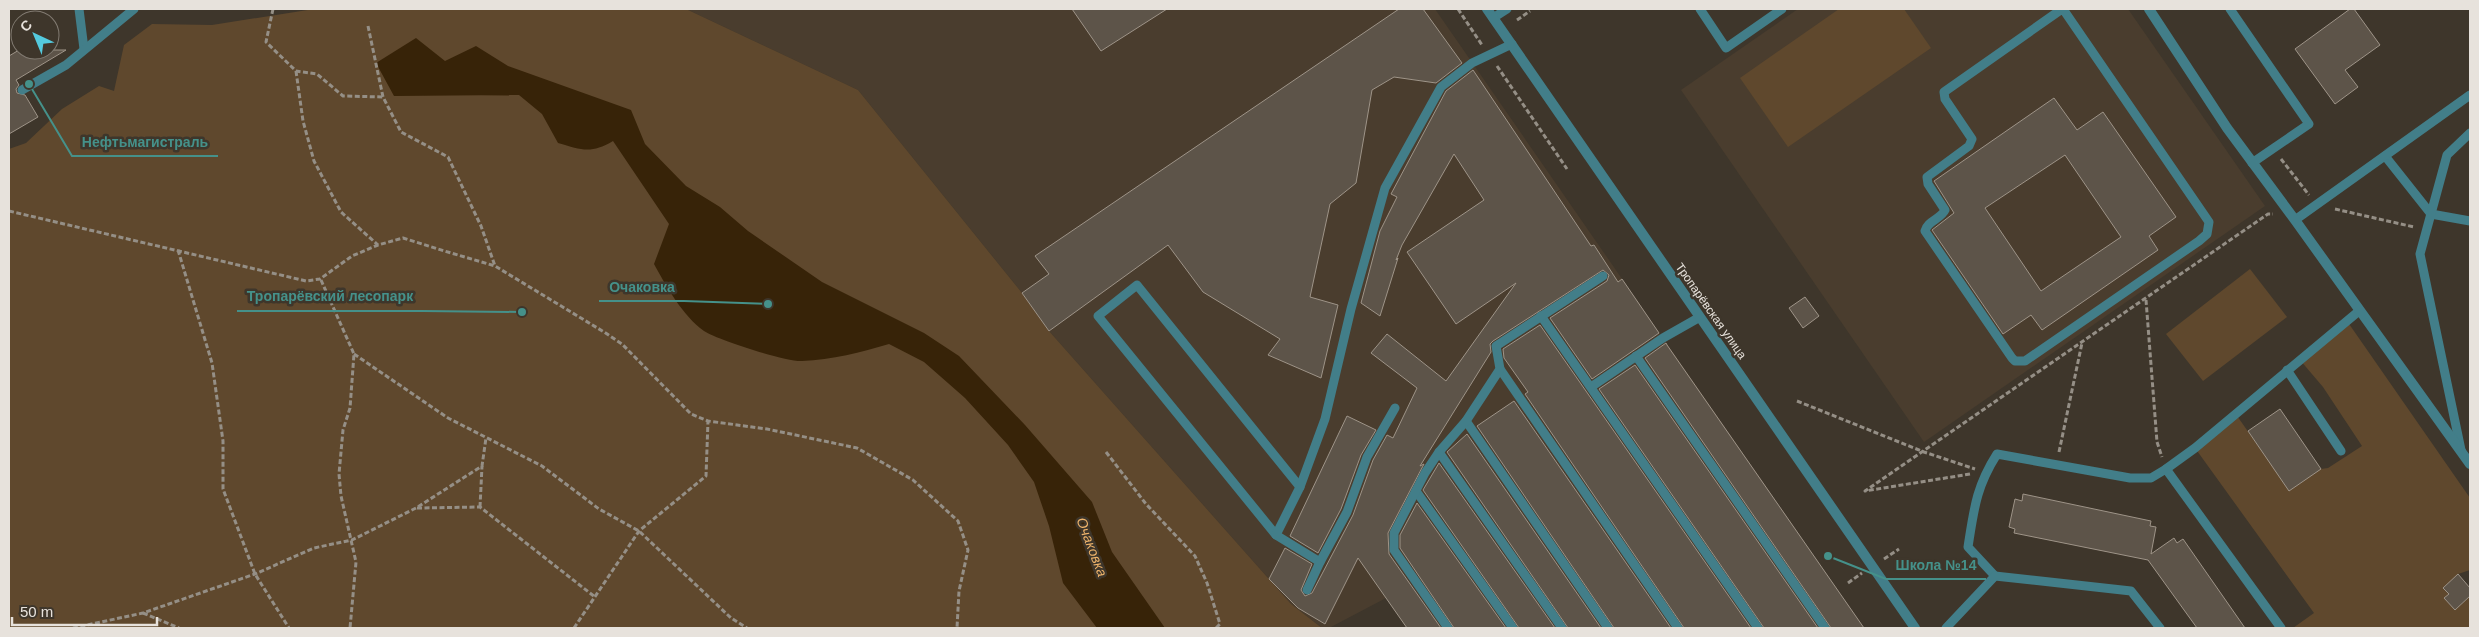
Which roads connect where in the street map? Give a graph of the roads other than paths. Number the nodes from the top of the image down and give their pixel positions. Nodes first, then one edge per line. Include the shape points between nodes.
1 (79, 9) edge
2 (134, 9) edge
3 (1507, 9) edge
4 (1700, 9) edge
5 (1782, 9) edge
6 (2062, 9) edge
7 (2148, 9) edge
8 (2230, 9) edge
9 (1490, 13) edge
10 (1512, 44) junction
11 (84, 49) junction
12 (22, 90) dead end
13 (2470, 95) edge
14 (2470, 133) edge
15 (2385, 156) junction
16 (2252, 163) junction
17 (2431, 214) junction
18 (2294, 217) junction
19 (2470, 221) edge
20 (1603, 276) dead end
21 (2359, 311) junction
22 (1541, 316) junction
23 (1700, 317) junction
24 (1636, 356) junction
25 (1500, 369) junction
26 (2287, 370) junction
27 (1591, 387) junction
28 (1395, 408) dead end
29 (1466, 421) junction
30 (2341, 451) dead end
31 (2461, 451) junction
32 (1439, 452) junction
33 (2470, 458) edge
34 (2470, 464) edge
35 (2166, 469) junction
36 (1300, 487) junction
37 (1416, 491) junction
38 (1276, 535) junction
39 (1320, 562) junction
40 (1995, 576) junction
41 (1307, 590) dead end
42 (1448, 628) edge
43 (1513, 628) edge
44 (1562, 628) edge
45 (1608, 628) edge
46 (1678, 628) edge
47 (1758, 628) edge
48 (1824, 628) edge
49 (1915, 628) edge
50 (1946, 628) edge
51 (2160, 628) edge
52 (2281, 628) edge

1 - 11 lane
2 - 11 lane
3 - 9 lane
4 - 5 lane via 1726,48
6 - 6 lane via 2209,222 2207,234 2200,241 2026,361 2020,362 2012,358 1925,231 1945,210 1926,176 1969,146 1972,139 1944,92
7 - 16 street
8 - 16 lane via 2309,124
9 - 10 street, Тропарёвская улица
10 - 23 street, Тропарёвская улица
10 - 36 lane via 1472,63 1441,87 1384,188 1325,420
11 - 12 lane via 66,65
13 - 15 lane
14 - 17 lane via 2447,155
15 - 17 lane
15 - 18 lane via 2317,206
16 - 18 street
17 - 19 lane
17 - 31 lane via 2420,254
18 - 21 street
20 - 22 lane
21 - 26 lane
21 - 31 street
22 - 25 lane via 1496,346
22 - 27 lane
23 - 24 lane
23 - 49 street, Тропарёвская улица
24 - 27 lane
24 - 48 lane
25 - 29 lane
25 - 46 lane
26 - 30 lane
26 - 35 lane
27 - 47 lane
28 - 39 lane via 1367,457 1347,512
29 - 32 lane
29 - 45 lane
31 - 33 lane
31 - 34 street
32 - 37 lane
32 - 44 lane
35 - 40 lane via 2151,478 2130,478 1997,454 1977,492 1968,546
35 - 52 lane
36 - 38 lane
36 - 38 lane via 1137,285 1098,316
37 - 42 lane via 1394,533 1394,550
37 - 43 lane
38 - 39 lane
39 - 41 lane
40 - 50 lane
40 - 51 lane via 2132,591

